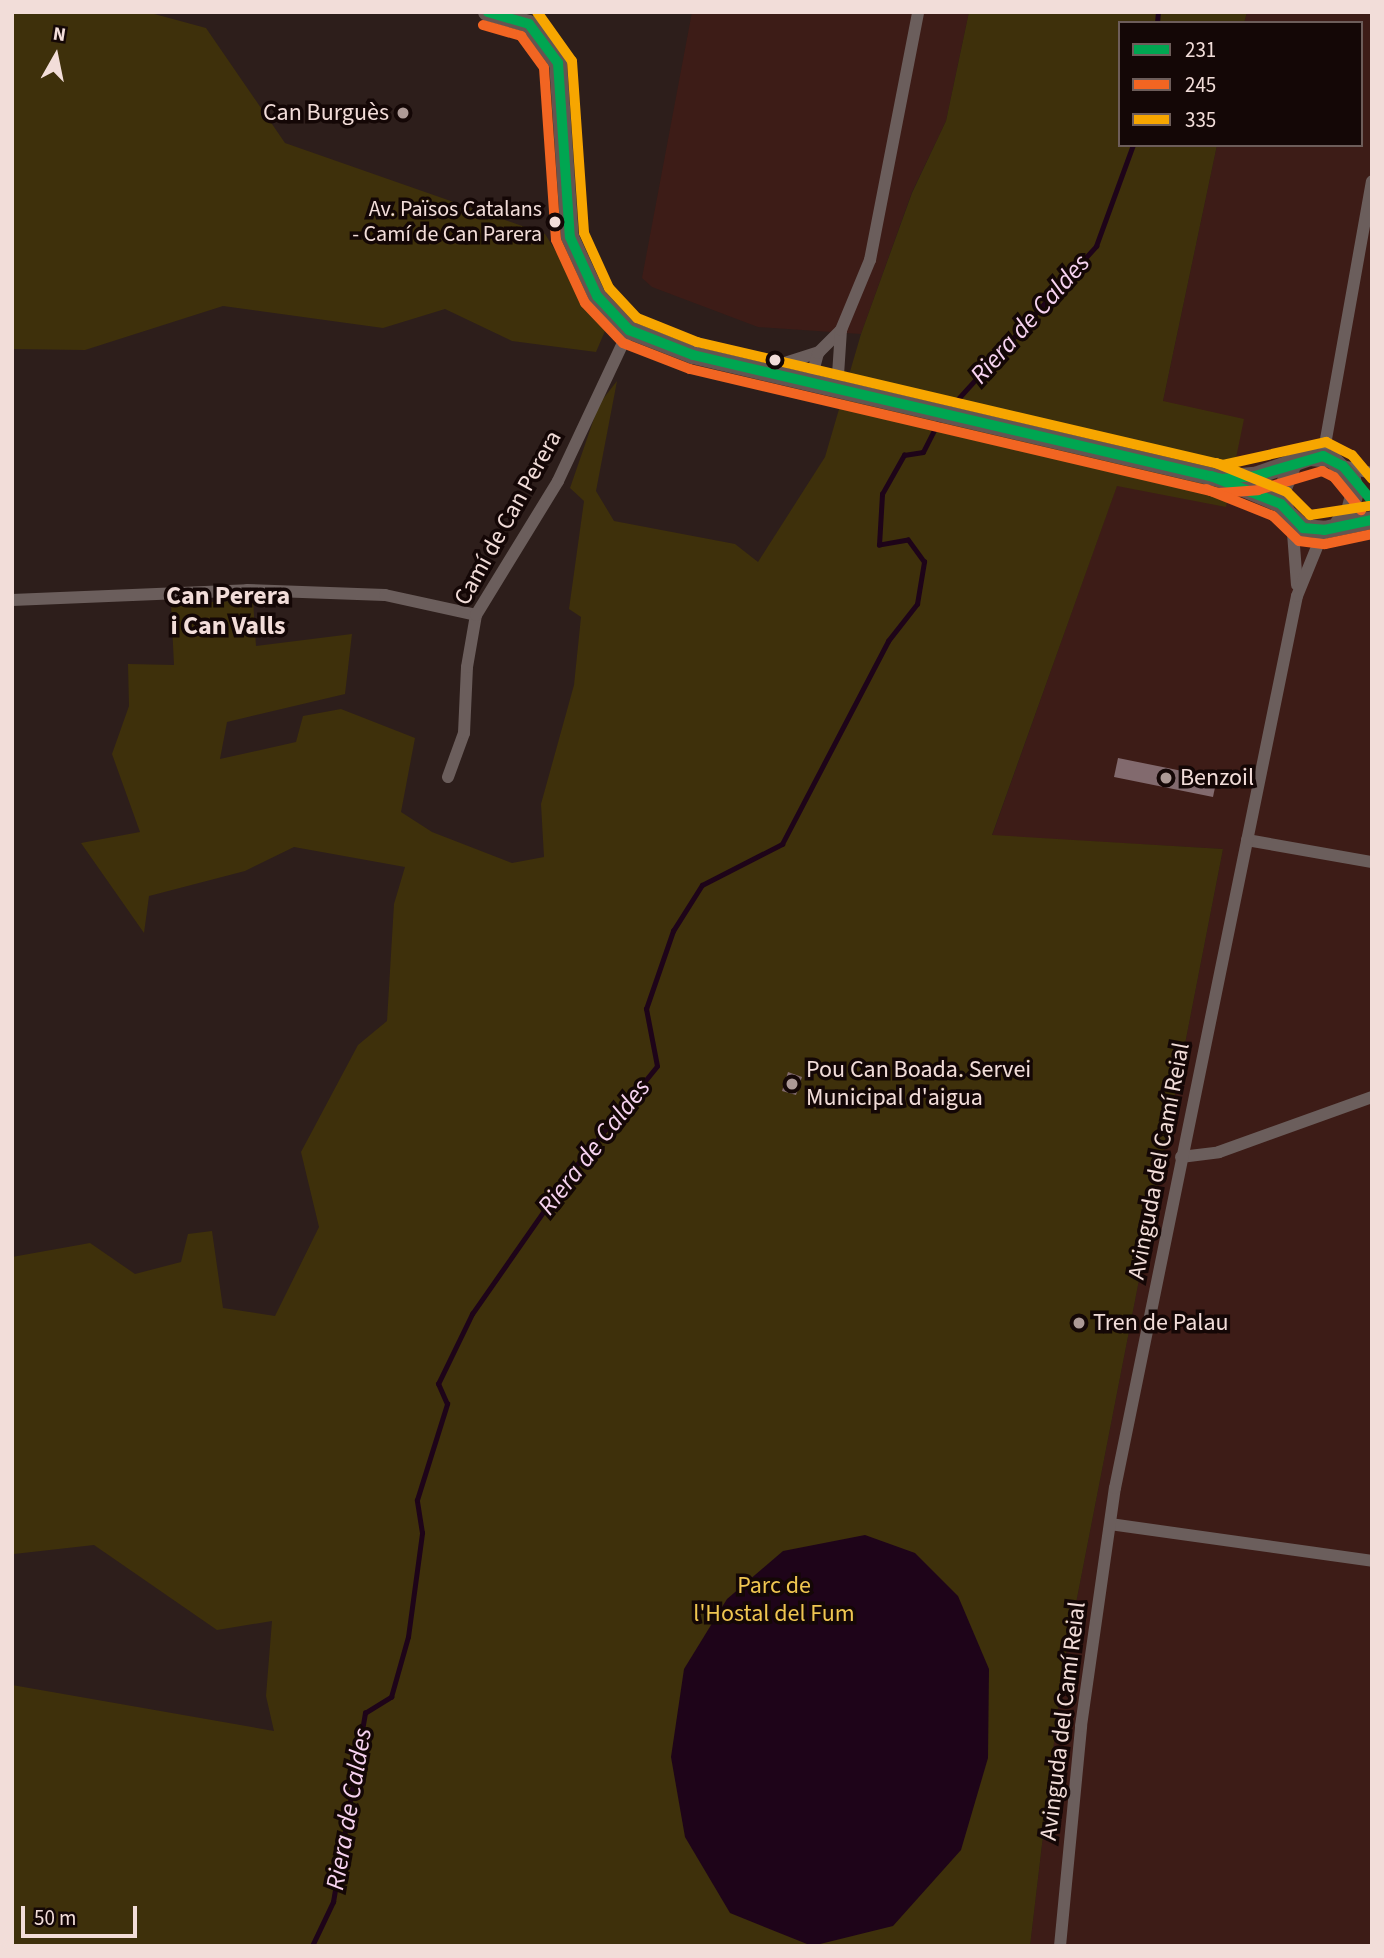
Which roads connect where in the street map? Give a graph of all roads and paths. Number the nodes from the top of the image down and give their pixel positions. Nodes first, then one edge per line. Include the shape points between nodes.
1 (487, 12) edge
2 (918, 12) edge
3 (1372, 181) edge
4 (629, 330) junction
5 (841, 330) junction
6 (819, 352) junction
7 (760, 371) junction
8 (810, 383) junction
9 (837, 390) junction
10 (1323, 456) junction
11 (1292, 466) junction
12 (1343, 466) junction
13 (1372, 473) edge
14 (1222, 479) junction
15 (1353, 484) junction
16 (1372, 502) edge
17 (1281, 504) junction
18 (1292, 520) junction
19 (1372, 520) edge
20 (1332, 527) junction
21 (1297, 596) junction
22 (12, 600) edge
23 (476, 615) junction
24 (448, 777) dead end
25 (1247, 840) junction
26 (1372, 862) edge
27 (1372, 1097) edge
28 (1181, 1157) junction
29 (1110, 1524) junction
30 (1372, 1560) edge
31 (1060, 1946) edge

1 - 4 main road via 529,24 558,63 570,237 597,296
2 - 5 street via 870,260
3 - 10 street
4 - 7 main road via 658,344
4 - 23 street, Camí de Can Perera via 558,481
5 - 6 street
5 - 9 street
6 - 7 street
6 - 8 street
7 - 8 main road
8 - 9 main road
9 - 14 main road
10 - 11 main road
10 - 12 main road
11 - 14 main road
11 - 17 main road via 1280,488
12 - 13 street
12 - 15 main road
14 - 17 main road
15 - 16 main road
15 - 20 main road via 1353,504
17 - 18 main road
18 - 20 main road via 1303,528
18 - 21 street, Avinguda del Camí Reial
19 - 20 main road
20 - 21 street, Avinguda del Camí Reial
21 - 25 street, Avinguda del Camí Reial
22 - 23 street via 247,590 385,594
23 - 24 street, Camí de Can Perera via 467,667 464,733
25 - 26 street
25 - 28 street, Avinguda del Camí Reial
27 - 28 street via 1219,1152
28 - 29 street, Avinguda del Camí Reial
29 - 30 street
29 - 31 street, Avinguda del Camí Reial via 1081,1726

